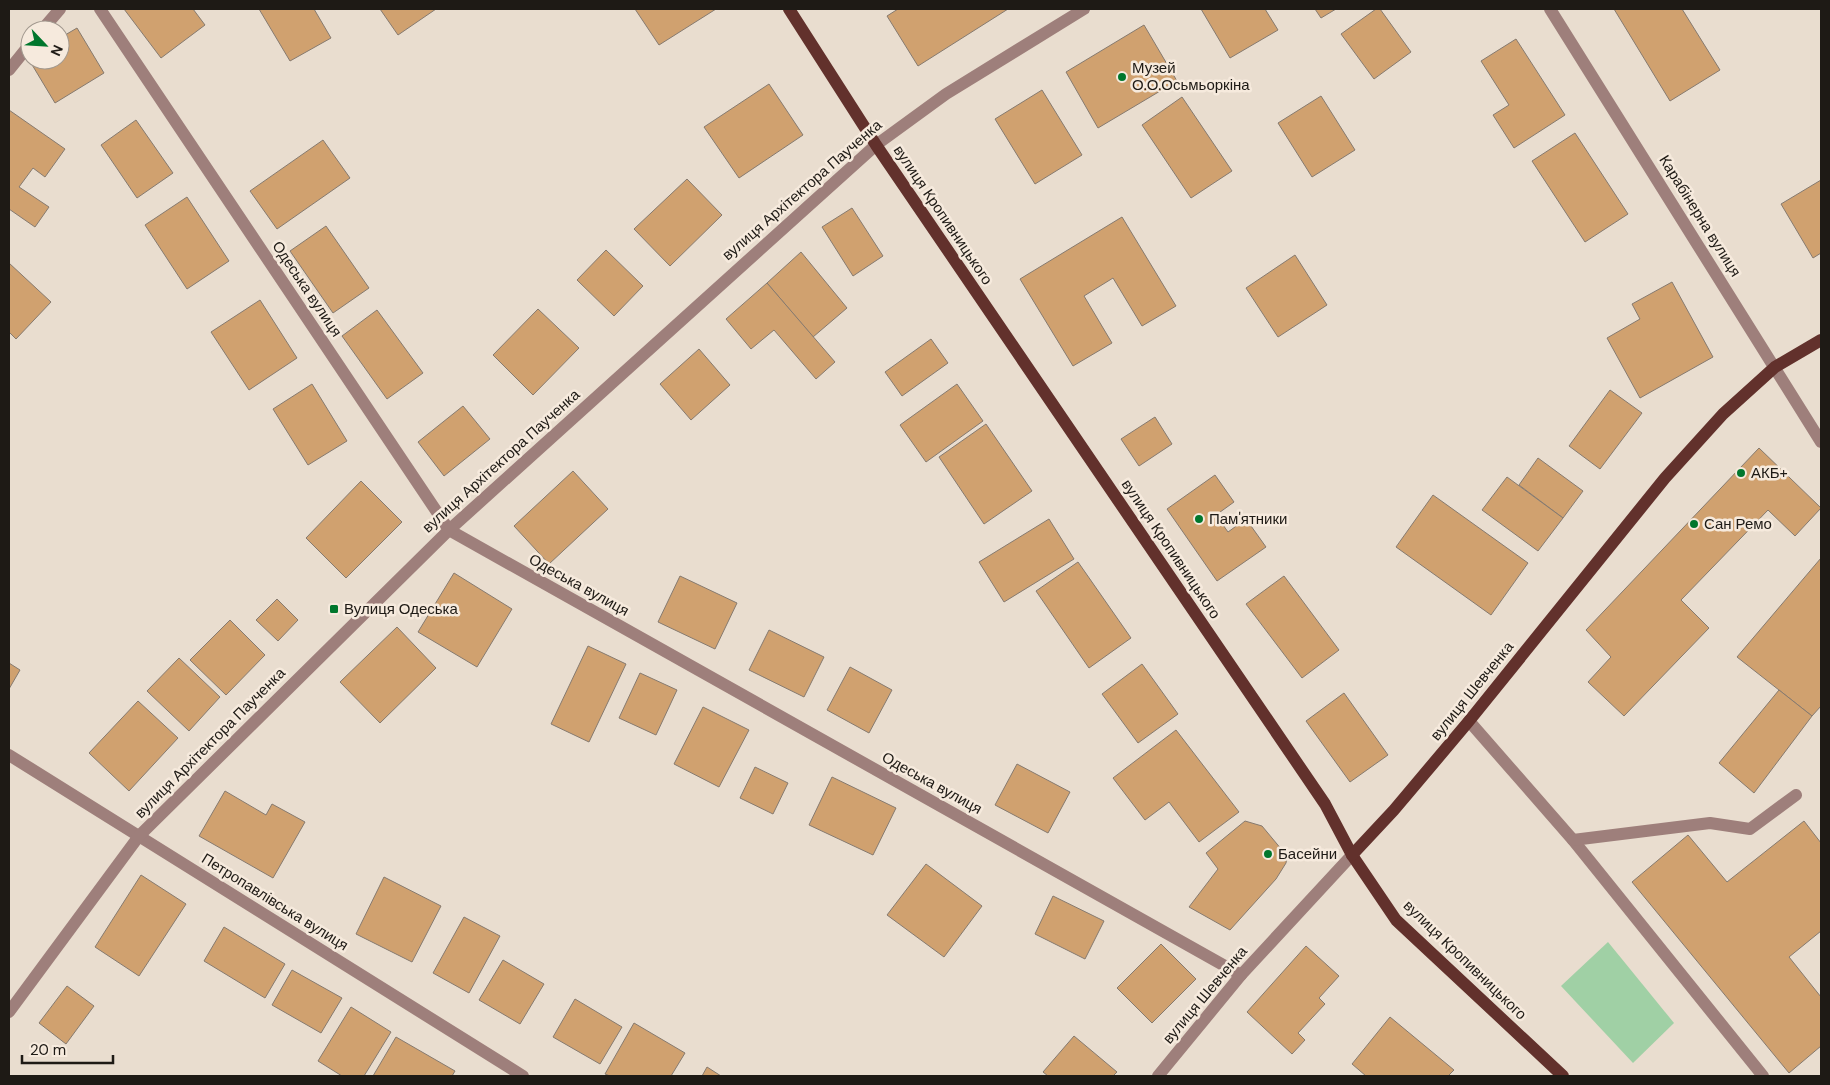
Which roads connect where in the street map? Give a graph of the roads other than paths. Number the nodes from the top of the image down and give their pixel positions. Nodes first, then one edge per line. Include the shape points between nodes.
1 (60, 9) edge
2 (100, 9) edge
3 (789, 9) edge
4 (1084, 9) edge
5 (1550, 9) edge
6 (51, 20) edge
7 (20, 56) edge
8 (9, 70) edge
9 (876, 145) junction
10 (1821, 340) edge
11 (1775, 367) junction
12 (1821, 442) edge
13 (449, 530) junction
14 (1469, 721) junction
15 (9, 755) edge
16 (1796, 795) dead end
17 (139, 836) junction
18 (1573, 840) junction
19 (1352, 855) junction
20 (1241, 975) junction
21 (9, 1012) edge
22 (523, 1076) edge
23 (1158, 1076) edge
24 (1564, 1076) edge
25 (1763, 1076) edge

1 - 6 street
2 - 13 street, Одеська вулиця
3 - 9 main road, вулиця Кропивницького
4 - 9 street, вулиця Архітектора Паученка via 946,94
5 - 11 street, Карабінерна вулиця
7 - 8 street
9 - 13 street, вулиця Архітектора Паученка
9 - 19 main road, вулиця Кропивницького via 1325,804
10 - 11 main road, вулиця Шевченка
11 - 12 street, Карабінерна вулиця
11 - 14 main road, вулиця Шевченка via 1723,414 1665,478
13 - 17 street, вулиця Архітектора Паученка
13 - 20 street, Одеська вулиця
14 - 18 street
14 - 19 main road, вулиця Шевченка
15 - 17 street, Петропавлівська вулиця
16 - 18 street via 1750,829 1710,823
17 - 21 street, вулиця Архітектора Паученка
17 - 22 street, Петропавлівська вулиця
18 - 25 street
19 - 20 street, вулиця Шевченка
19 - 24 main road, вулиця Кропивницького via 1396,920
20 - 23 street, вулиця Шевченка

